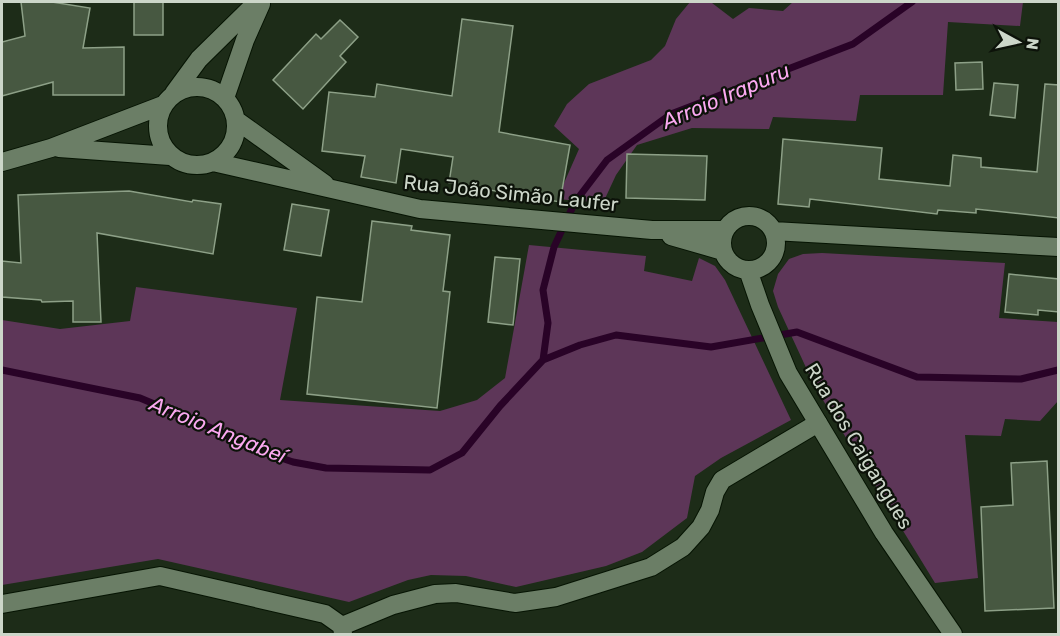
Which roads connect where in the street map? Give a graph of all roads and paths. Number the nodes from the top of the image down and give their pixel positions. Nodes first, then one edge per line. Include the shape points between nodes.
1 (257, 2) edge
2 (262, 2) edge
3 (225, 98) junction
4 (168, 99) junction
5 (236, 120) junction
6 (51, 148) junction
7 (170, 156) junction
8 (2, 162) edge
9 (213, 162) junction
10 (331, 188) junction
11 (652, 230) junction
12 (725, 230) junction
13 (773, 231) junction
14 (1059, 246) edge
15 (723, 251) junction
16 (748, 270) junction
17 (818, 423) junction
18 (2, 603) edge
19 (343, 630) edge
20 (953, 634) edge

1 - 4 main road via 205,53
2 - 3 main road
3 - 4 main road via 215,90 188,87
3 - 5 main road
4 - 6 main road
4 - 7 main road via 158,118 157,132
5 - 9 main road via 231,145
5 - 10 main road, Rua João Simão Laufer
6 - 7 main road
6 - 8 main road
7 - 9 main road via 191,165
9 - 10 main road, Rua João Simão Laufer
10 - 11 main road, Rua João Simão Laufer via 420,209
11 - 12 main road, Rua João Simão Laufer
11 - 15 main road, Rua João Simão Laufer
12 - 13 main road via 733,221 755,216
12 - 15 main road
13 - 14 main road
13 - 16 main road via 776,242 768,262
15 - 16 main road via 738,267
16 - 17 main road, Rua dos Caigangues via 788,373
17 - 19 main road via 722,480 701,527 683,547 651,567 555,597 515,603 456,593 435,594 393,605
17 - 20 main road, Rua dos Caigangues via 884,533
18 - 19 main road via 160,576 325,614

